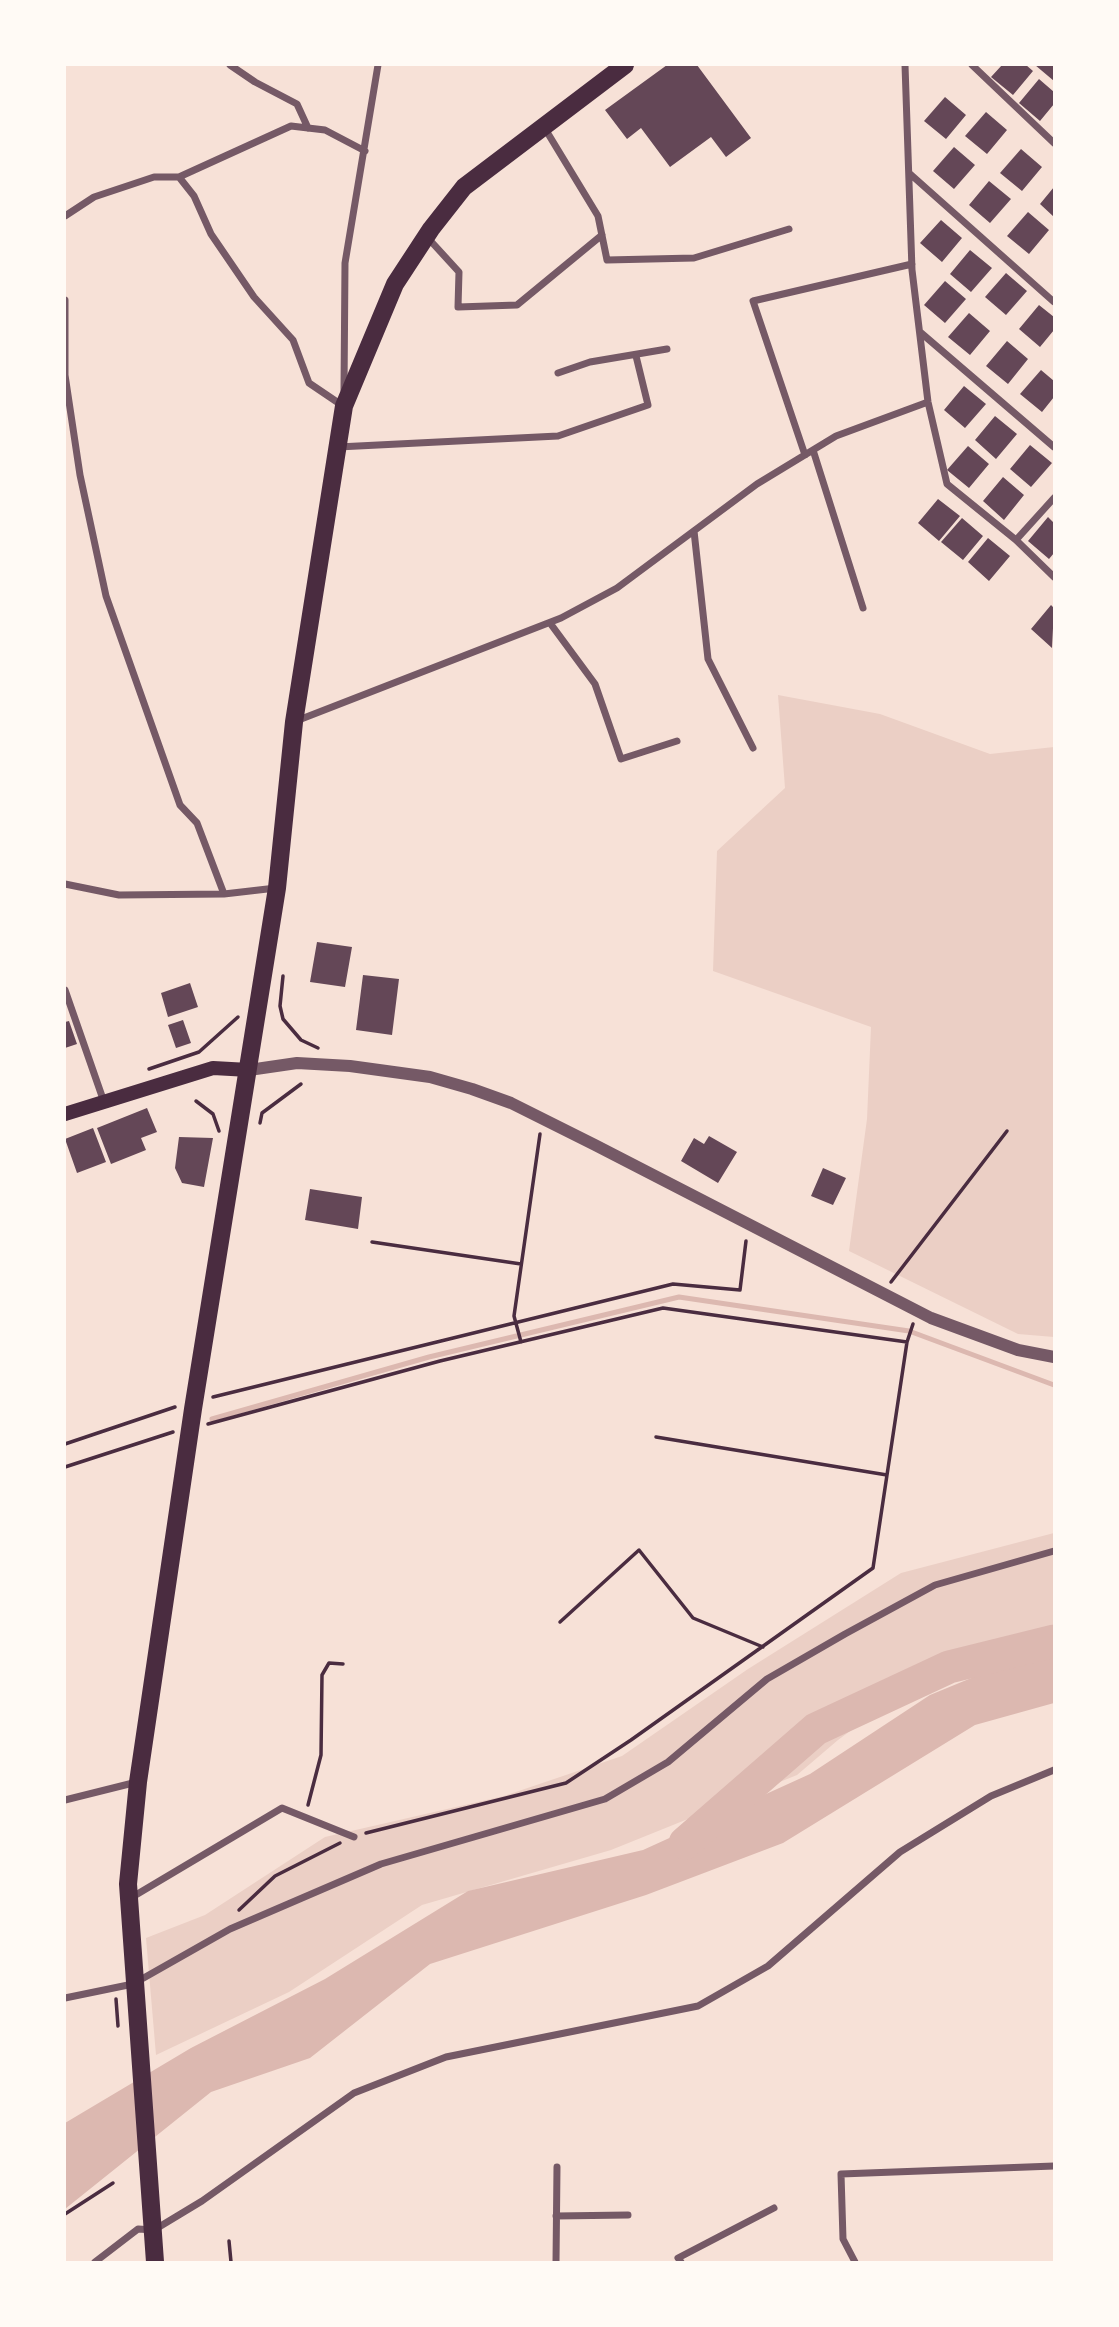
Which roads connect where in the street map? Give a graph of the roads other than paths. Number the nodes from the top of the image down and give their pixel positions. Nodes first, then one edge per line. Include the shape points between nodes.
1 (230, 65) edge
2 (378, 65) edge
3 (625, 65) edge
4 (905, 65) edge
5 (975, 66) edge
6 (544, 126) junction
7 (308, 128) junction
8 (1054, 143) edge
9 (365, 151) junction
10 (909, 173) junction
11 (179, 177) junction
12 (65, 216) edge
13 (789, 229) dead end
14 (602, 235) junction
15 (426, 236) junction
16 (912, 264) junction
17 (65, 300) edge
18 (1054, 302) edge
19 (920, 332) junction
20 (667, 349) dead end
21 (636, 356) junction
22 (558, 373) dead end
23 (65, 375) edge
24 (928, 402) junction
25 (344, 406) junction
26 (337, 447) junction
27 (1054, 447) edge
28 (813, 450) junction
29 (804, 455) junction
30 (1054, 498) edge
31 (694, 531) junction
32 (1016, 540) junction
33 (1054, 577) edge
34 (863, 608) dead end
35 (550, 622) junction
36 (294, 722) junction
37 (677, 741) dead end
38 (753, 748) dead end
39 (65, 884) edge
40 (277, 888) junction
41 (224, 894) junction
42 (65, 990) edge
43 (249, 1070) junction
44 (104, 1102) junction
45 (65, 1114) edge
46 (1054, 1357) edge
47 (1054, 1551) edge
48 (1054, 1770) edge
49 (138, 1782) junction
50 (65, 1800) edge
51 (354, 1836) road end
52 (129, 1899) junction
53 (133, 1984) junction
54 (65, 1998) edge
55 (1054, 2166) edge
56 (557, 2167) dead end
57 (774, 2208) dead end
58 (628, 2215) dead end
59 (556, 2216) junction
60 (154, 2230) junction
61 (95, 2262) edge
62 (156, 2262) edge
63 (556, 2262) edge
64 (681, 2262) edge
65 (855, 2262) edge

1 - 7 street via 297,104
2 - 9 street
3 - 6 main road
4 - 10 street
5 - 8 street
6 - 14 street via 598,215
6 - 15 main road via 464,187
7 - 9 street via 325,130
7 - 11 street via 291,126
9 - 25 street via 345,263
10 - 16 street
10 - 18 street
11 - 12 street via 154,177 94,197
11 - 25 street via 254,297 293,340 309,383
13 - 14 street via 694,258 607,260
14 - 15 street via 517,305 458,307 459,272
15 - 25 main road via 396,284
16 - 19 street
16 - 29 street via 753,301
17 - 23 street
19 - 24 street
19 - 27 street
20 - 21 street
21 - 22 street via 590,362
21 - 26 street via 648,405 558,436
23 - 41 street via 106,596 180,805 197,823
24 - 28 street via 836,436
24 - 32 street via 947,484
25 - 26 main road
26 - 36 main road
28 - 29 street
28 - 34 street
29 - 31 street
30 - 32 street
31 - 35 street via 617,588
31 - 38 street via 708,659
32 - 33 street
35 - 36 street
35 - 37 street via 595,684 621,759
36 - 40 main road
39 - 41 street via 119,895
40 - 41 street
40 - 43 main road
42 - 44 street
43 - 44 main road via 213,1068
43 - 46 street via 297,1063 430,1077 472,1089 542,1119 943,1323 1018,1350
43 - 49 main road
44 - 45 main road
47 - 53 street via 935,1585 845,1634 767,1679 668,1762 606,1799 382,1864 225,1931
48 - 60 street via 991,1796 900,1852 768,1966 698,2006 446,2057 354,2093
49 - 50 street
49 - 52 main road
51 - 52 street via 282,1808
52 - 53 main road
53 - 54 street
53 - 60 main road
55 - 65 street via 841,2174 843,2239
56 - 59 street
57 - 64 street via 678,2258
58 - 59 street
59 - 63 street
60 - 61 street via 138,2229
60 - 62 main road

